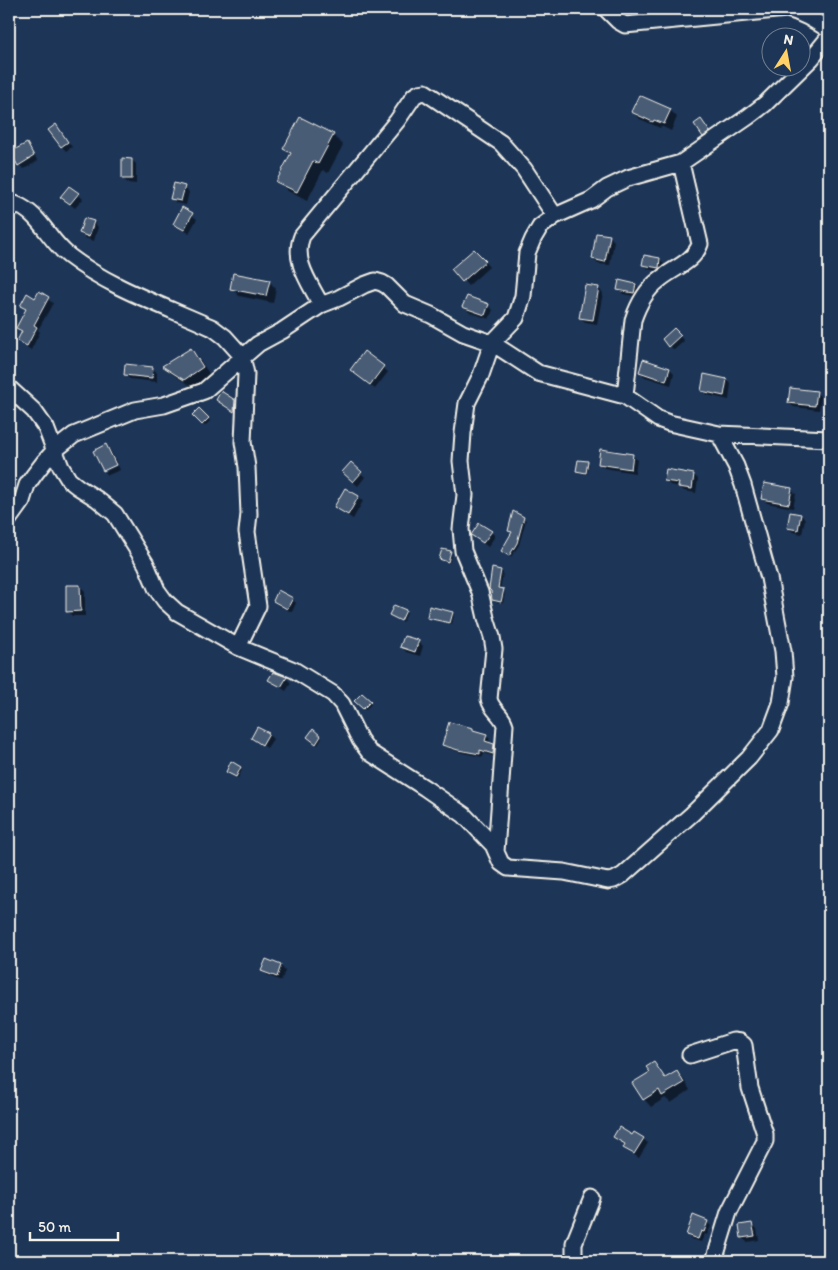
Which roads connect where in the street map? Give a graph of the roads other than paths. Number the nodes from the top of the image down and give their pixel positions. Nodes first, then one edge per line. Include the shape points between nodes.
1 (606, 9) edge
2 (829, 30) edge
3 (829, 37) edge
4 (680, 163) junction
5 (15, 204) dead end
6 (555, 216) junction
7 (321, 304) junction
8 (492, 343) junction
9 (242, 356) junction
10 (9, 388) edge
11 (625, 396) junction
12 (719, 434) junction
13 (829, 439) edge
14 (54, 450) junction
15 (9, 519) edge
16 (238, 647) junction
17 (496, 852) junction
18 (690, 1055) dead end
19 (592, 1198) dead end
20 (574, 1261) edge
21 (714, 1261) edge

1 - 2 street via 625,25 787,10 806,16
3 - 4 street via 765,104
4 - 6 street via 628,178
4 - 11 street via 700,244 694,256 654,285 637,310 633,320
5 - 9 street via 31,212 68,255 114,284 213,328
6 - 7 street via 524,169 501,143 425,92 419,93 302,236 298,246 299,260
6 - 8 street via 540,227 533,239 516,318
7 - 8 street via 375,281 382,283 405,304 463,333
7 - 9 street
8 - 11 street via 538,373
8 - 17 street via 467,403 461,461 465,495 461,529 463,551 480,592 492,637 491,705 505,725
9 - 14 street via 204,391 164,405 135,410 74,436
9 - 16 street via 246,374 244,442 248,467 248,532 258,606
10 - 14 street via 34,411 46,428
11 - 12 street via 658,419
12 - 13 street
12 - 17 street via 743,485 769,578 783,651 783,693 771,730 749,758 692,814 614,880 508,868 501,863
14 - 15 street via 27,485 22,501
14 - 16 street via 69,480 114,514 165,601 177,612
16 - 17 street via 294,670 333,694 369,752 464,815
18 - 21 street via 733,1041 744,1046 750,1088 765,1134 765,1141 729,1212
19 - 20 street via 574,1243

